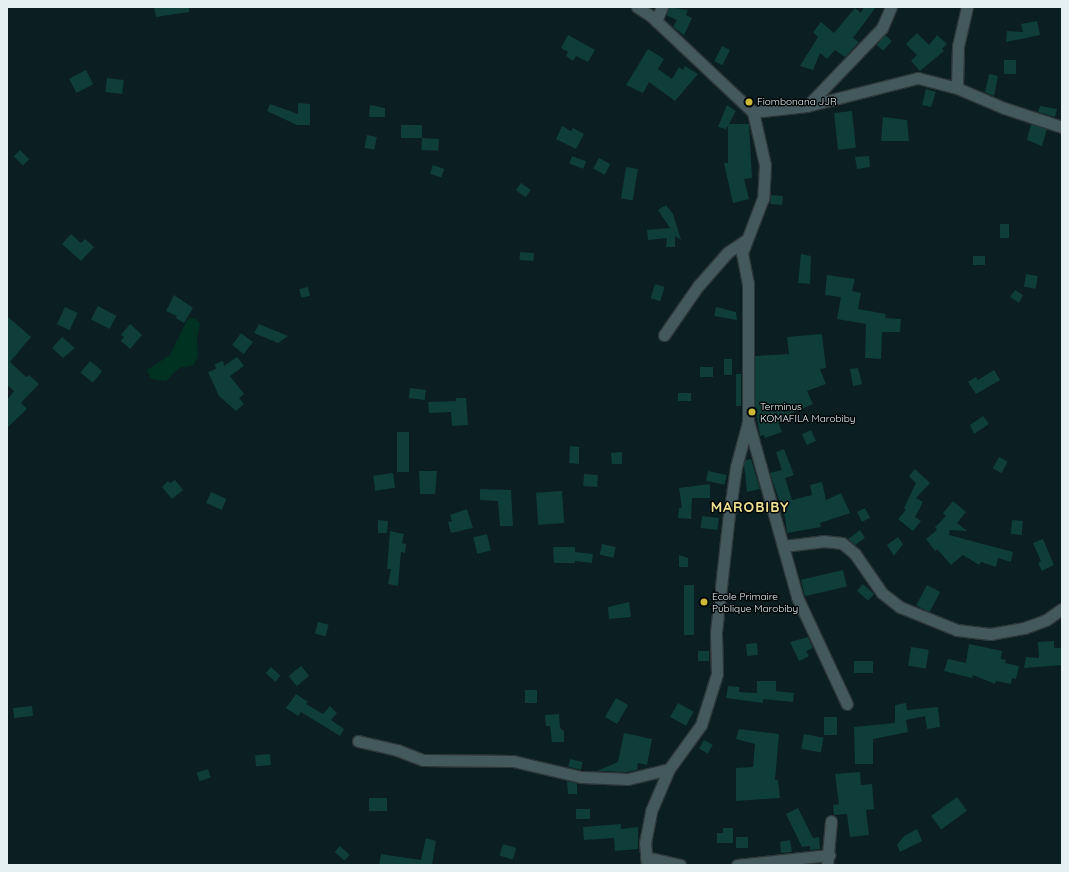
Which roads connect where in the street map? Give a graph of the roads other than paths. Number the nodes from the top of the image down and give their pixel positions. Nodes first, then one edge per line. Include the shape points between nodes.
1 (637, 7) edge
2 (662, 7) edge
3 (891, 7) edge
4 (967, 7) edge
5 (656, 21) junction
6 (957, 88) junction
7 (807, 106) junction
8 (753, 112) junction
9 (1062, 127) edge
10 (746, 240) junction
11 (664, 334) dead end
12 (748, 421) junction
13 (784, 546) junction
14 (1062, 609) edge
15 (847, 704) dead end
16 (358, 741) dead end
17 (669, 769) junction
18 (831, 821) dead end
19 (828, 860) edge
20 (647, 861) edge
21 (680, 865) edge
22 (737, 865) edge

1 - 5 street
2 - 5 street
3 - 7 street via 882,28
4 - 6 street via 958,46
5 - 8 street
6 - 7 street via 918,78
6 - 9 street via 1004,108
7 - 8 street
8 - 10 street via 765,165 763,198
10 - 11 street via 728,252 698,286
10 - 12 street via 742,253 748,283
12 - 13 street
12 - 17 street via 736,467 729,515 716,632 717,674 701,726
13 - 14 street via 823,541 842,543 855,554 882,593 900,607 957,630 990,634 1024,628 1046,620
13 - 15 street via 797,597
16 - 17 street via 397,750 423,760 513,760 581,777 628,779
17 - 20 street via 651,811 645,843
18 - 19 street
19 - 22 street
20 - 21 street

